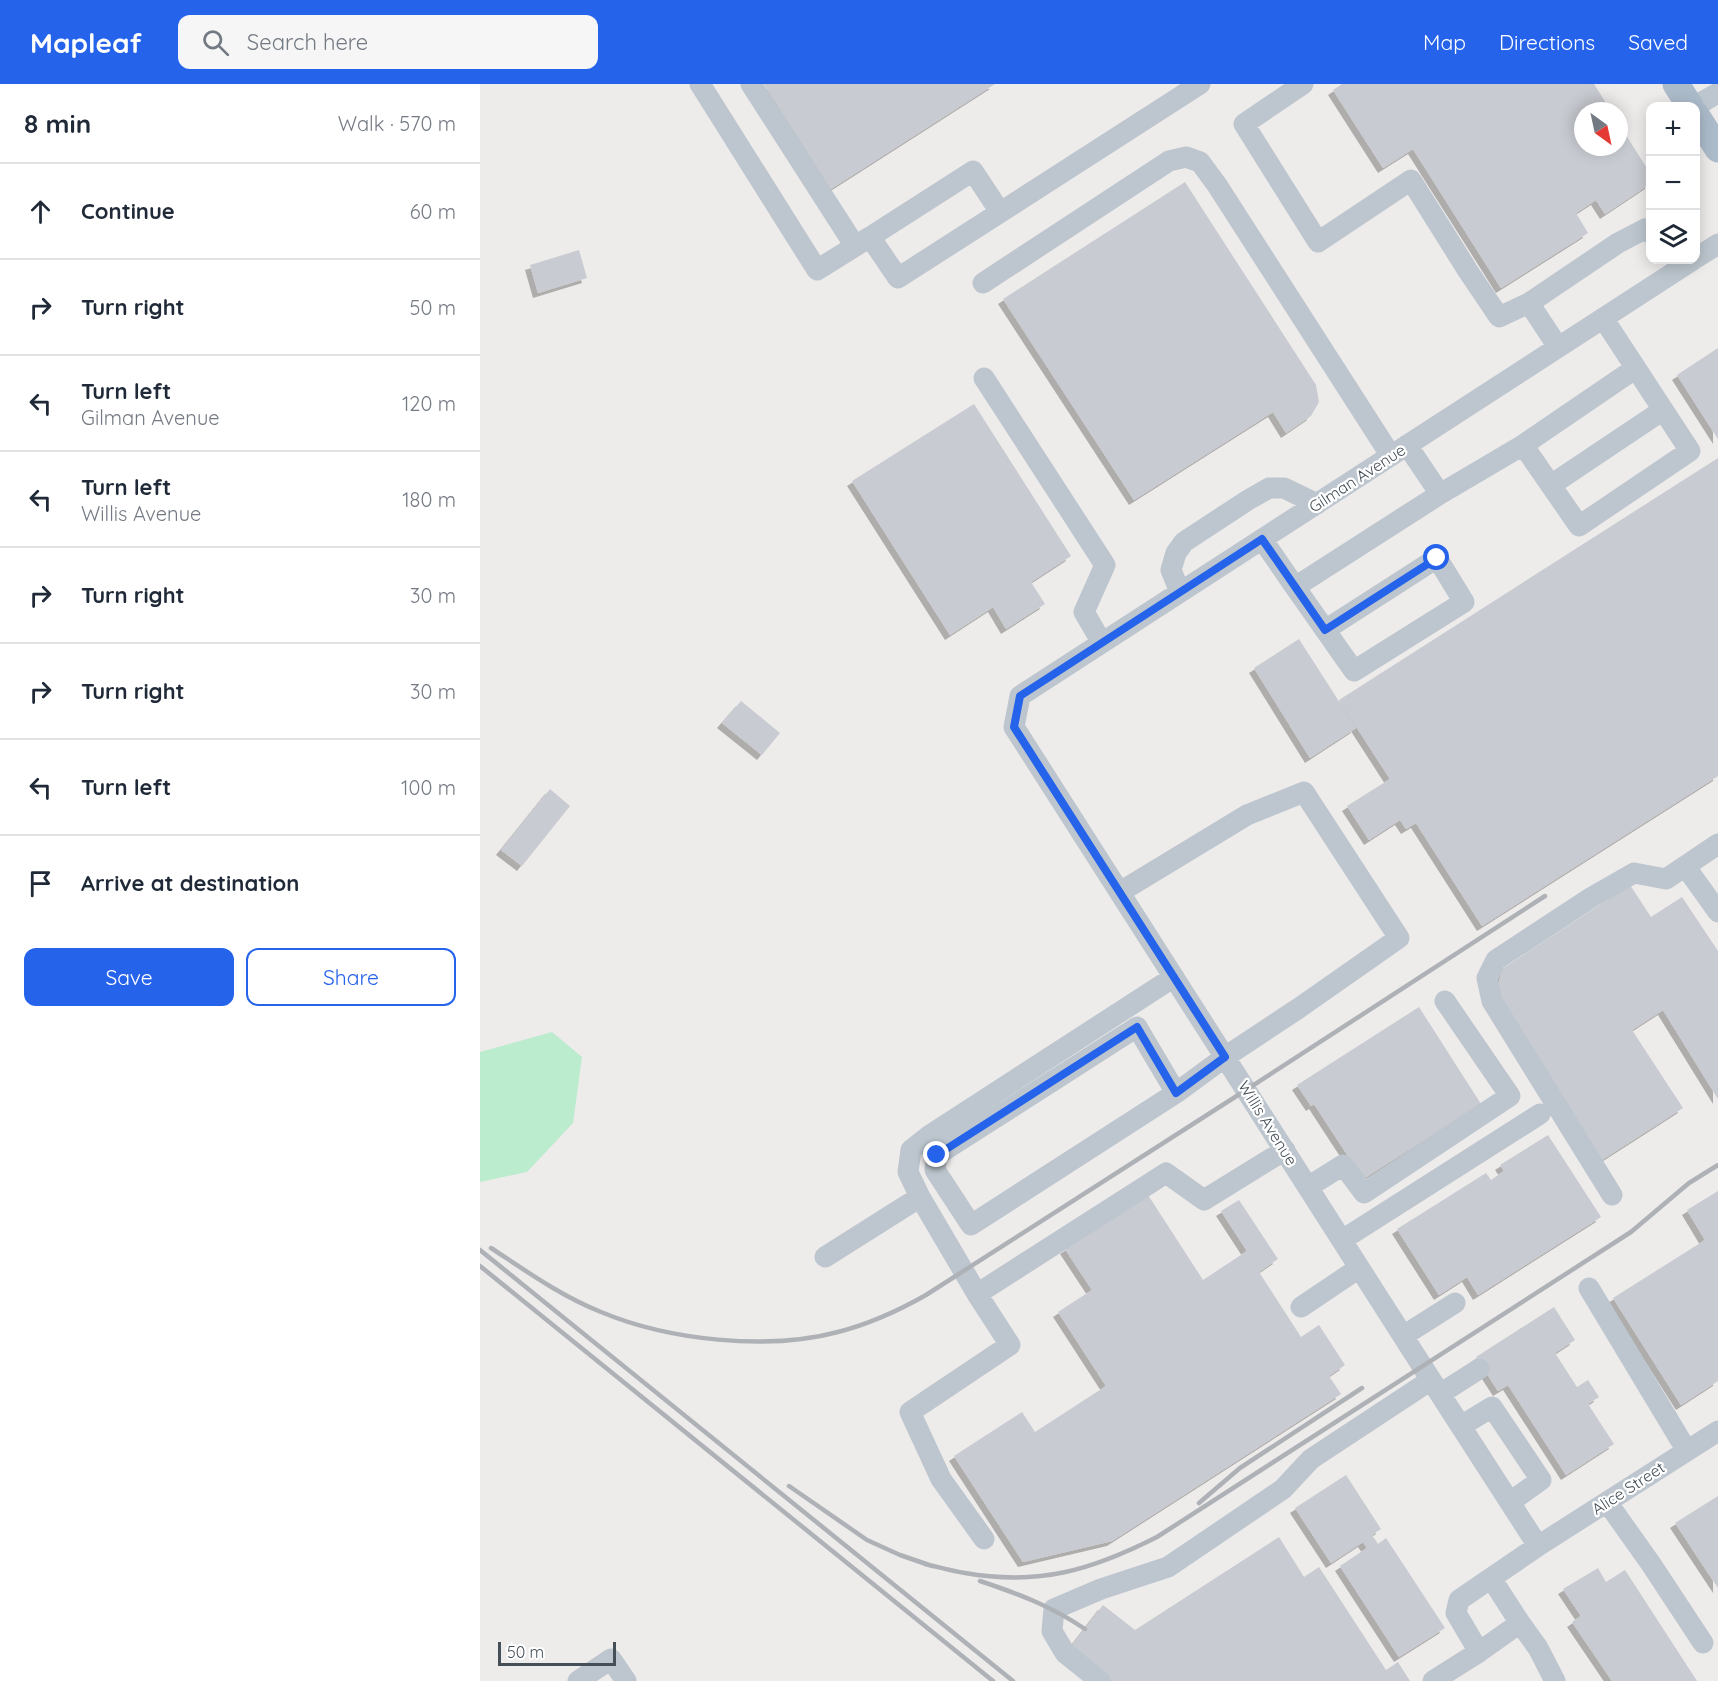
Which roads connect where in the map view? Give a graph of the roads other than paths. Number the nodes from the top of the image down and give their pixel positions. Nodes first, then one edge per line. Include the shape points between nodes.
1 (699, 84) edge
2 (751, 84) edge
3 (1200, 84) edge
4 (1303, 84) edge
5 (1676, 84) edge
6 (1718, 93) edge
7 (1687, 102) edge
8 (1700, 103) edge
9 (1700, 122) edge
10 (1718, 149) edge
11 (1000, 212) junction
12 (1646, 230) edge
13 (862, 242) junction
14 (1718, 244) edge
15 (1700, 254) edge
16 (1681, 264) edge
17 (983, 283) dead end
18 (1529, 303) junction
19 (1603, 318) junction
20 (1558, 347) junction
21 (1636, 368) junction
22 (984, 378) dead end
23 (1664, 410) junction
24 (1523, 445) junction
25 (1399, 450) junction
26 (1551, 485) junction
27 (1440, 494) junction
28 (1317, 504) junction
29 (1262, 539) junction
30 (1295, 587) junction
31 (1180, 592) junction
32 (1325, 630) junction
33 (1102, 643) junction
34 (1020, 696) joint
35 (1718, 844) edge
36 (1685, 866) junction
37 (1120, 892) junction
38 (1715, 902) edge
39 (1174, 977) junction
40 (1445, 1000) dead end
41 (1225, 1057) junction
42 (1176, 1093) junction
43 (1540, 1114) dead end
44 (1285, 1150) junction
45 (1308, 1187) junction
46 (1612, 1195) dead end
47 (920, 1197) junction
48 (1342, 1240) junction
49 (825, 1257) dead end
50 (1359, 1268) junction
51 (1589, 1288) dead end
52 (977, 1294) junction
53 (1455, 1303) dead end
54 (1300, 1307) dead end
55 (1402, 1336) junction
56 (1479, 1369) dead end
57 (1435, 1387) junction
58 (1461, 1426) junction
59 (1718, 1431) edge
60 (1687, 1450) junction
61 (1510, 1502) junction
62 (1607, 1502) junction
63 (984, 1539) dead end
64 (1539, 1546) junction
65 (1491, 1578) junction
66 (1520, 1623) junction
67 (1703, 1643) dead end
68 (1479, 1652) junction
69 (578, 1681) edge
70 (626, 1681) edge
71 (1100, 1681) edge
72 (1433, 1681) edge
73 (1555, 1681) edge

1 - 13 street via 817,270
2 - 13 street
3 - 11 street
4 - 18 street via 1244,124 1318,242 1411,180 1499,317
5 - 7 main road
6 - 8 street
9 - 10 main road
11 - 13 street via 898,278
11 - 13 street via 973,171
12 - 18 street via 1618,243
14 - 15 street, Gilman Avenue
16 - 19 street, Gilman Avenue
17 - 25 street via 1169,161 1186,157 1200,162
18 - 20 street
19 - 20 street, Gilman Avenue
19 - 21 street
20 - 25 street, Gilman Avenue
21 - 23 street
21 - 24 street
22 - 33 street via 1106,565 1084,612
23 - 26 street
23 - 26 street via 1690,451 1579,526
24 - 26 street
24 - 27 street
25 - 27 street
25 - 28 street, Gilman Avenue
27 - 30 street
28 - 29 street, Gilman Avenue
28 - 31 street via 1284,488 1269,488 1239,506 1184,542 1176,553 1171,570
29 - 30 street
29 - 31 street, Gilman Avenue
30 - 32 street
31 - 33 street, Gilman Avenue
32 - 32 street via 1437,558 1464,602 1354,671
33 - 34 street, Gilman Avenue
34 - 37 street, Willis Avenue via 1014,727
35 - 36 street
36 - 38 street
36 - 46 street via 1666,879 1634,873 1496,960 1487,978 1492,1001
37 - 39 street, Willis Avenue
37 - 41 street via 1247,815 1304,792 1399,938
39 - 41 street, Willis Avenue
39 - 47 street via 911,1150 908,1172
40 - 45 street via 1510,1096 1364,1193 1343,1165
41 - 42 street
41 - 44 street, Willis Avenue
42 - 42 street via 1137,1027 937,1155 935,1170 971,1225
43 - 48 street
44 - 45 street, Willis Avenue
44 - 52 street via 1204,1200 1166,1173
45 - 48 street, Willis Avenue
47 - 49 street
47 - 52 street
48 - 50 street, Willis Avenue
50 - 54 street
50 - 55 street, Willis Avenue
51 - 60 street
52 - 63 street via 1010,1345 910,1413 941,1479
53 - 55 street
55 - 57 street, Willis Avenue
56 - 57 street
57 - 58 street, Willis Avenue
57 - 71 street via 1311,1459 1283,1489 1168,1567 1054,1609 1052,1631 1065,1653
58 - 61 street, Willis Avenue
58 - 61 street via 1492,1407 1541,1480
59 - 60 street, Alice Street
60 - 62 street, Alice Street
61 - 64 street, Willis Avenue
62 - 64 street, Alice Street
62 - 67 street
64 - 65 street, Alice Street
65 - 66 street
65 - 68 street, Alice Street via 1459,1600 1456,1613
66 - 68 street
66 - 73 street
68 - 72 street
69 - 70 street via 611,1659

